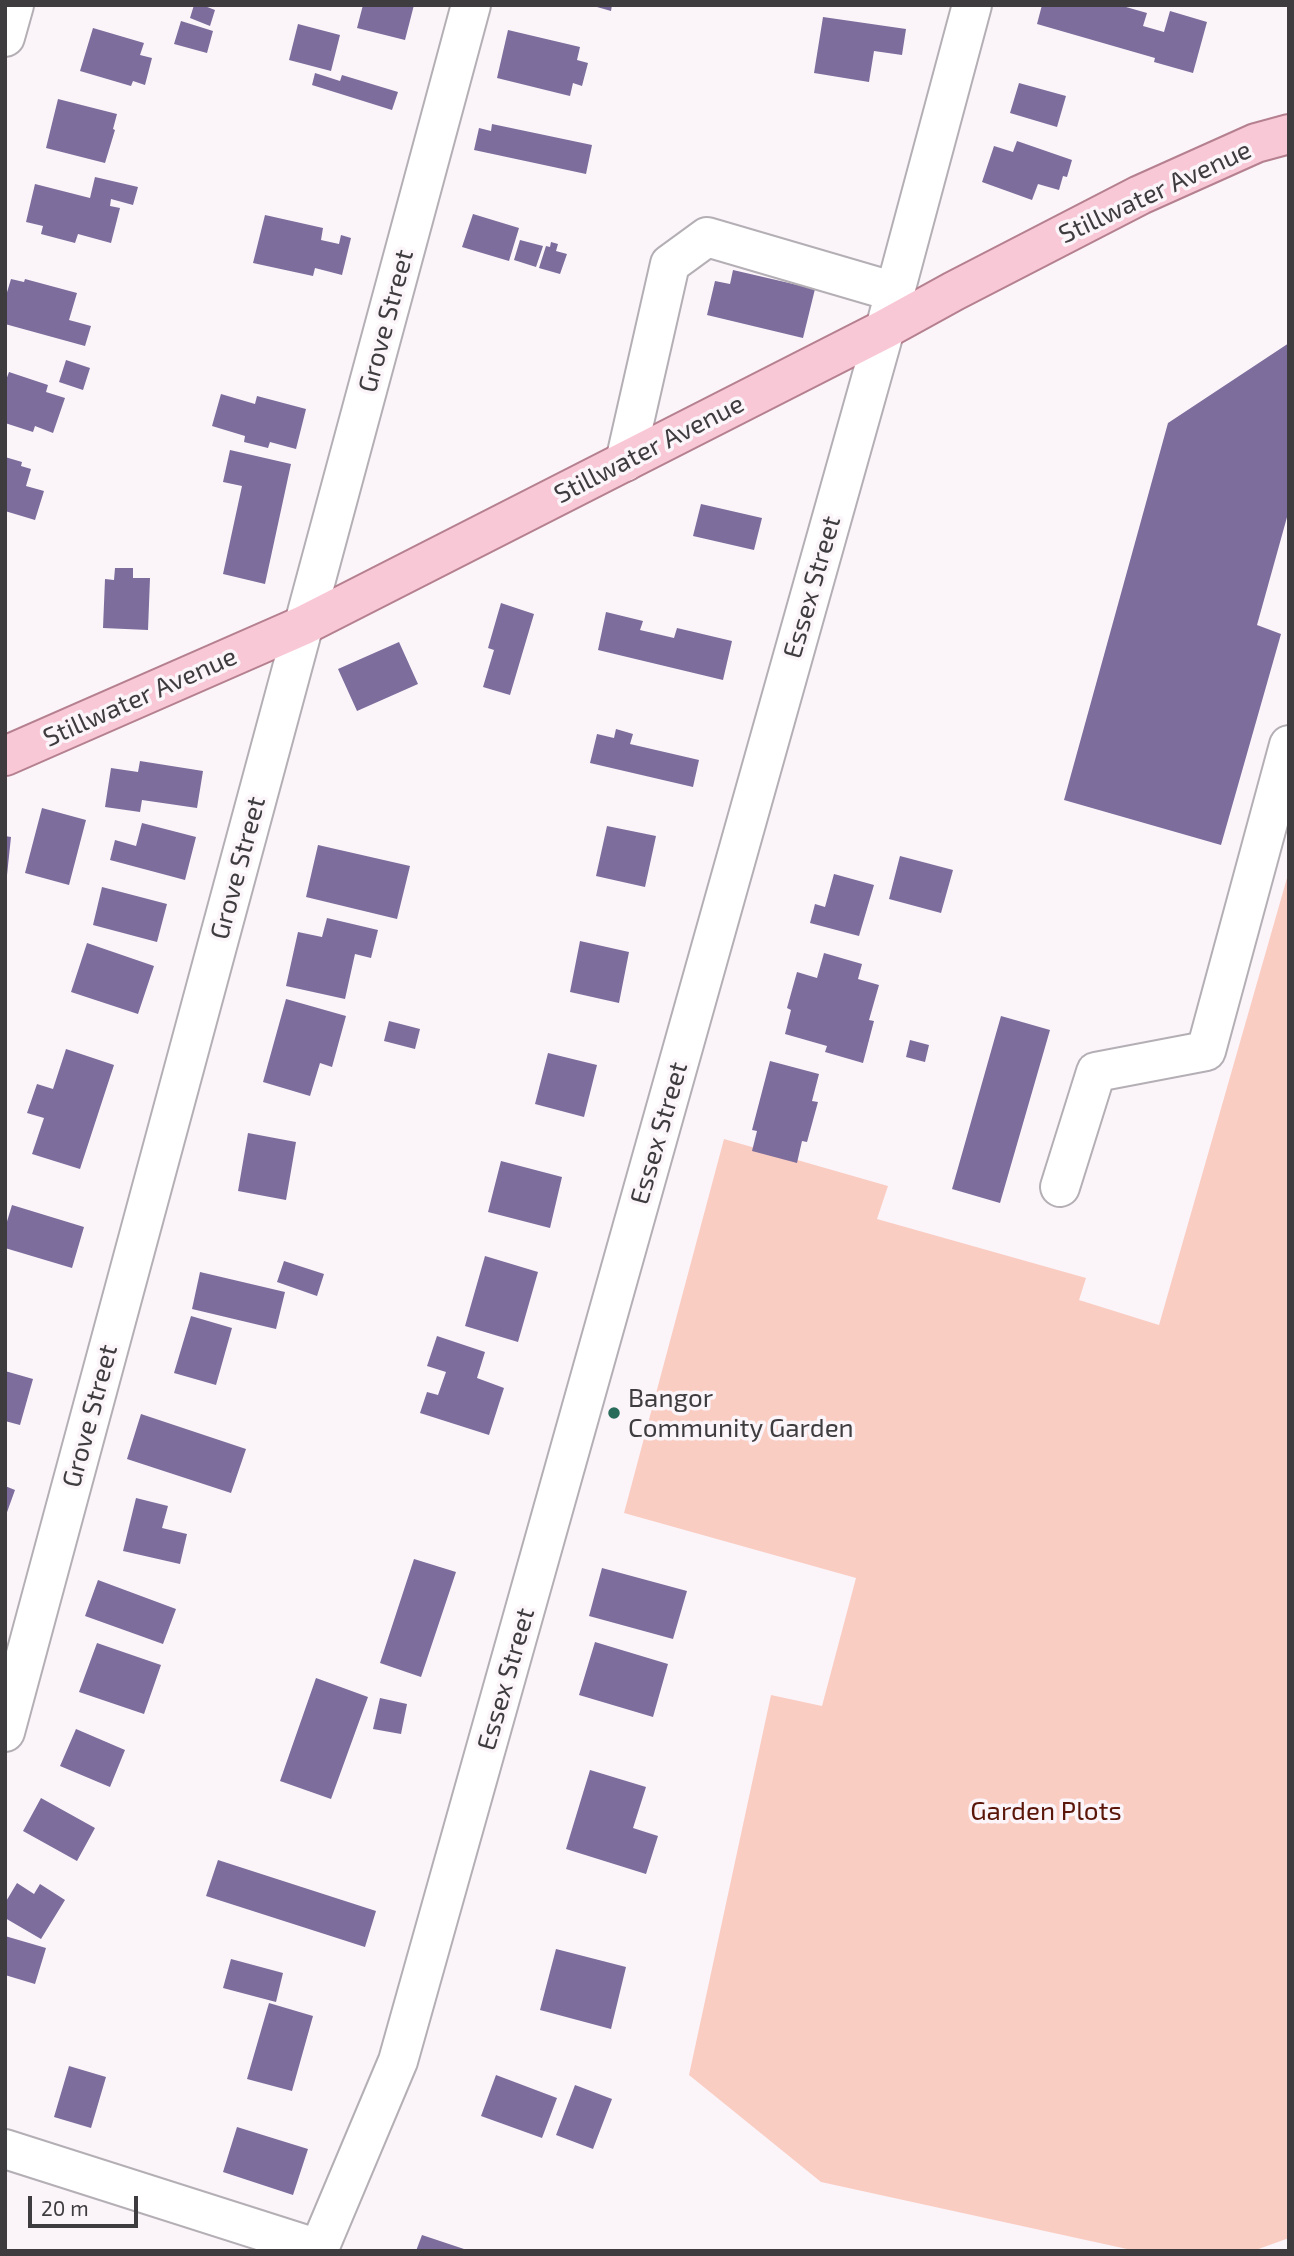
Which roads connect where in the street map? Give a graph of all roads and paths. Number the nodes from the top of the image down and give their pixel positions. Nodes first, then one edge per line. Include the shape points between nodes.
1 (14, 5) edge
2 (471, 5) edge
3 (972, 5) edge
4 (5, 37) edge
5 (1289, 134) edge
6 (895, 292) junction
7 (885, 329) junction
8 (625, 462) junction
9 (304, 625) junction
10 (1289, 745) edge
11 (5, 756) edge
12 (1060, 1187) dead end
13 (5, 1732) edge
14 (5, 2150) edge
15 (318, 2250) edge

1 - 4 street
2 - 9 street, Grove Street
3 - 6 street, Essex Street
5 - 7 main road, Stillwater Avenue via 1140,195
6 - 7 street, Essex Street
6 - 8 street via 707,237 670,264
7 - 8 main road, Stillwater Avenue
7 - 15 street, Essex Street via 398,2061
8 - 9 main road, Stillwater Avenue
9 - 11 main road, Stillwater Avenue
9 - 13 street, Grove Street
10 - 12 street via 1206,1051 1096,1072
14 - 15 street

